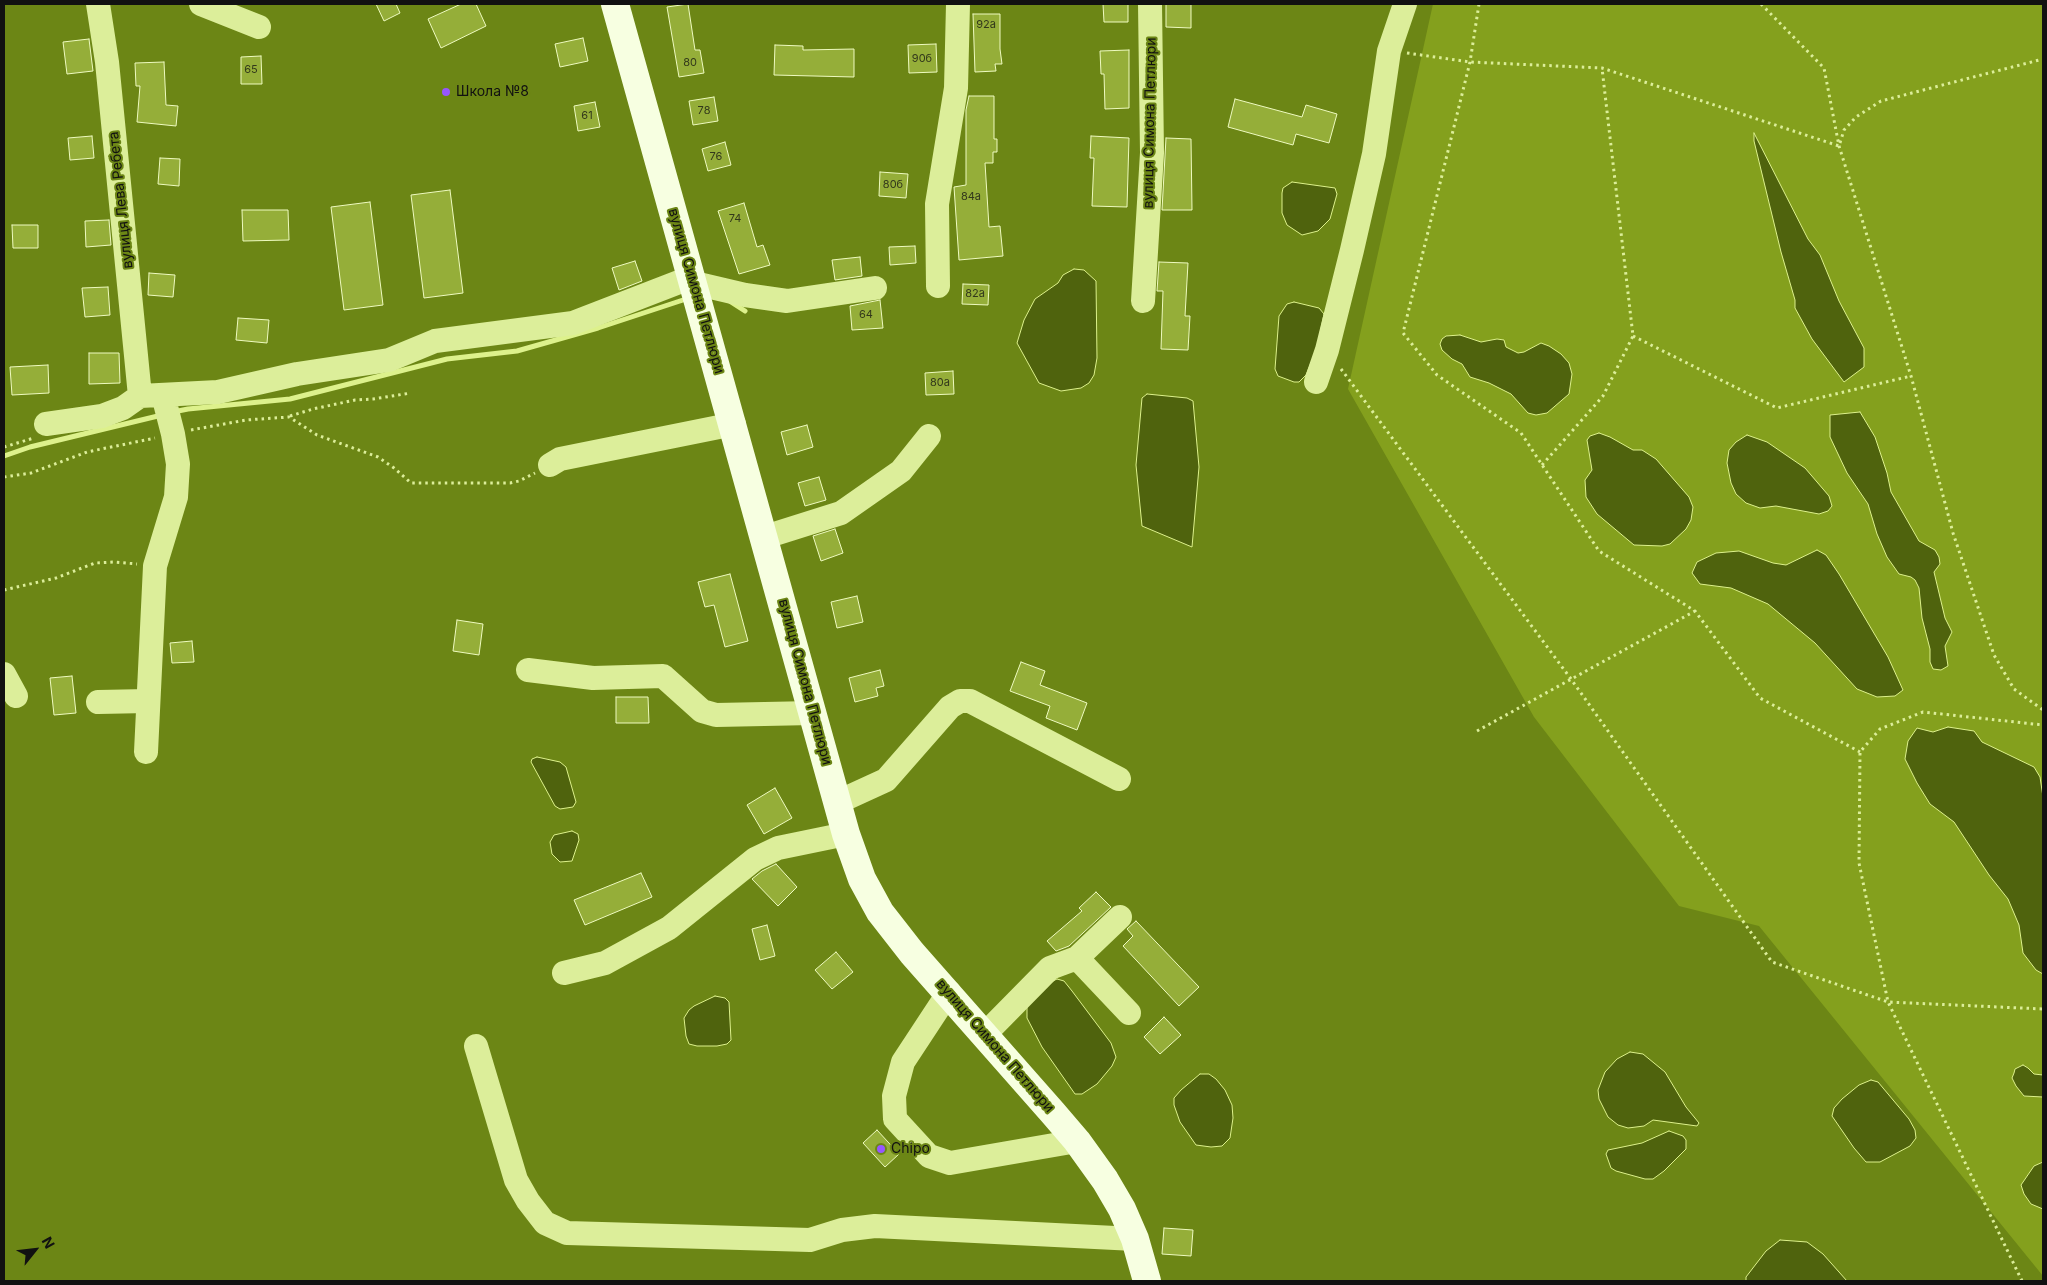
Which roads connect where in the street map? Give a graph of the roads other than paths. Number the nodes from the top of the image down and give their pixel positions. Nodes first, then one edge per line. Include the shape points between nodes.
1 (98, 4) edge
2 (201, 4) edge
3 (615, 4) edge
4 (958, 4) edge
5 (1150, 4) edge
6 (1405, 4) edge
7 (259, 27) dead end
8 (693, 280) junction
9 (938, 286) dead end
10 (875, 288) dead end
11 (1143, 301) dead end
12 (1316, 382) dead end
13 (162, 410) junction
14 (46, 424) dead end
15 (734, 424) junction
16 (929, 436) dead end
17 (550, 465) road end
18 (765, 537) junction
19 (528, 670) dead end
20 (4, 674) edge
21 (16, 696) dead end
22 (148, 700) junction
23 (98, 702) dead end
24 (813, 713) junction
25 (146, 752) dead end
26 (1119, 779) dead end
27 (838, 802) junction
28 (846, 834) junction
29 (1120, 917) dead end
30 (1077, 958) junction
31 (564, 973) dead end
32 (949, 992) junction
33 (1129, 1013) dead end
34 (985, 1034) junction
35 (476, 1046) dead end
36 (1077, 1141) junction
37 (1135, 1239) junction
38 (1146, 1281) edge

1 - 13 street, вулиця Лева Ребета
2 - 7 street
3 - 8 main road, вулиця Симона Петлюри
4 - 9 street via 956,88 937,204
5 - 11 street, вулиця Симона Петлюри via 1152,153
6 - 12 street via 1389,51 1374,154 1327,350
8 - 10 street via 745,295 787,301
8 - 13 street via 574,323 435,341 388,360 298,374 218,392
8 - 15 main road, вулиця Симона Петлюри
13 - 14 street via 123,408 102,416
13 - 22 street, вулиця Лева Ребета via 178,464 176,497 155,566
15 - 17 street via 560,459
15 - 18 main road, вулиця Симона Петлюри
16 - 18 street via 901,472 841,513
18 - 24 main road, вулиця Симона Петлюри
19 - 24 street via 593,678 663,676 702,711 716,715
20 - 21 street
22 - 23 street
22 - 25 street, вулиця Лева Ребета
24 - 27 main road, вулиця Симона Петлюри
26 - 27 street via 970,701 960,700 950,707 886,780
27 - 28 main road, вулиця Симона Петлюри
28 - 31 street via 778,848 755,859 669,928 605,963
28 - 32 main road, вулиця Симона Петлюри via 862,879 880,912 912,953
29 - 30 street
30 - 33 street
30 - 34 street via 1050,968
32 - 34 main road, вулиця Симона Петлюри
32 - 36 street via 903,1062 894,1096 895,1119 929,1156 950,1163
34 - 36 main road, вулиця Симона Петлюри
35 - 37 street via 516,1180 545,1223 567,1233 810,1240 842,1230 875,1226
36 - 37 main road, вулиця Симона Петлюри via 1122,1209
37 - 38 main road, вулиця Симона Петлюри

